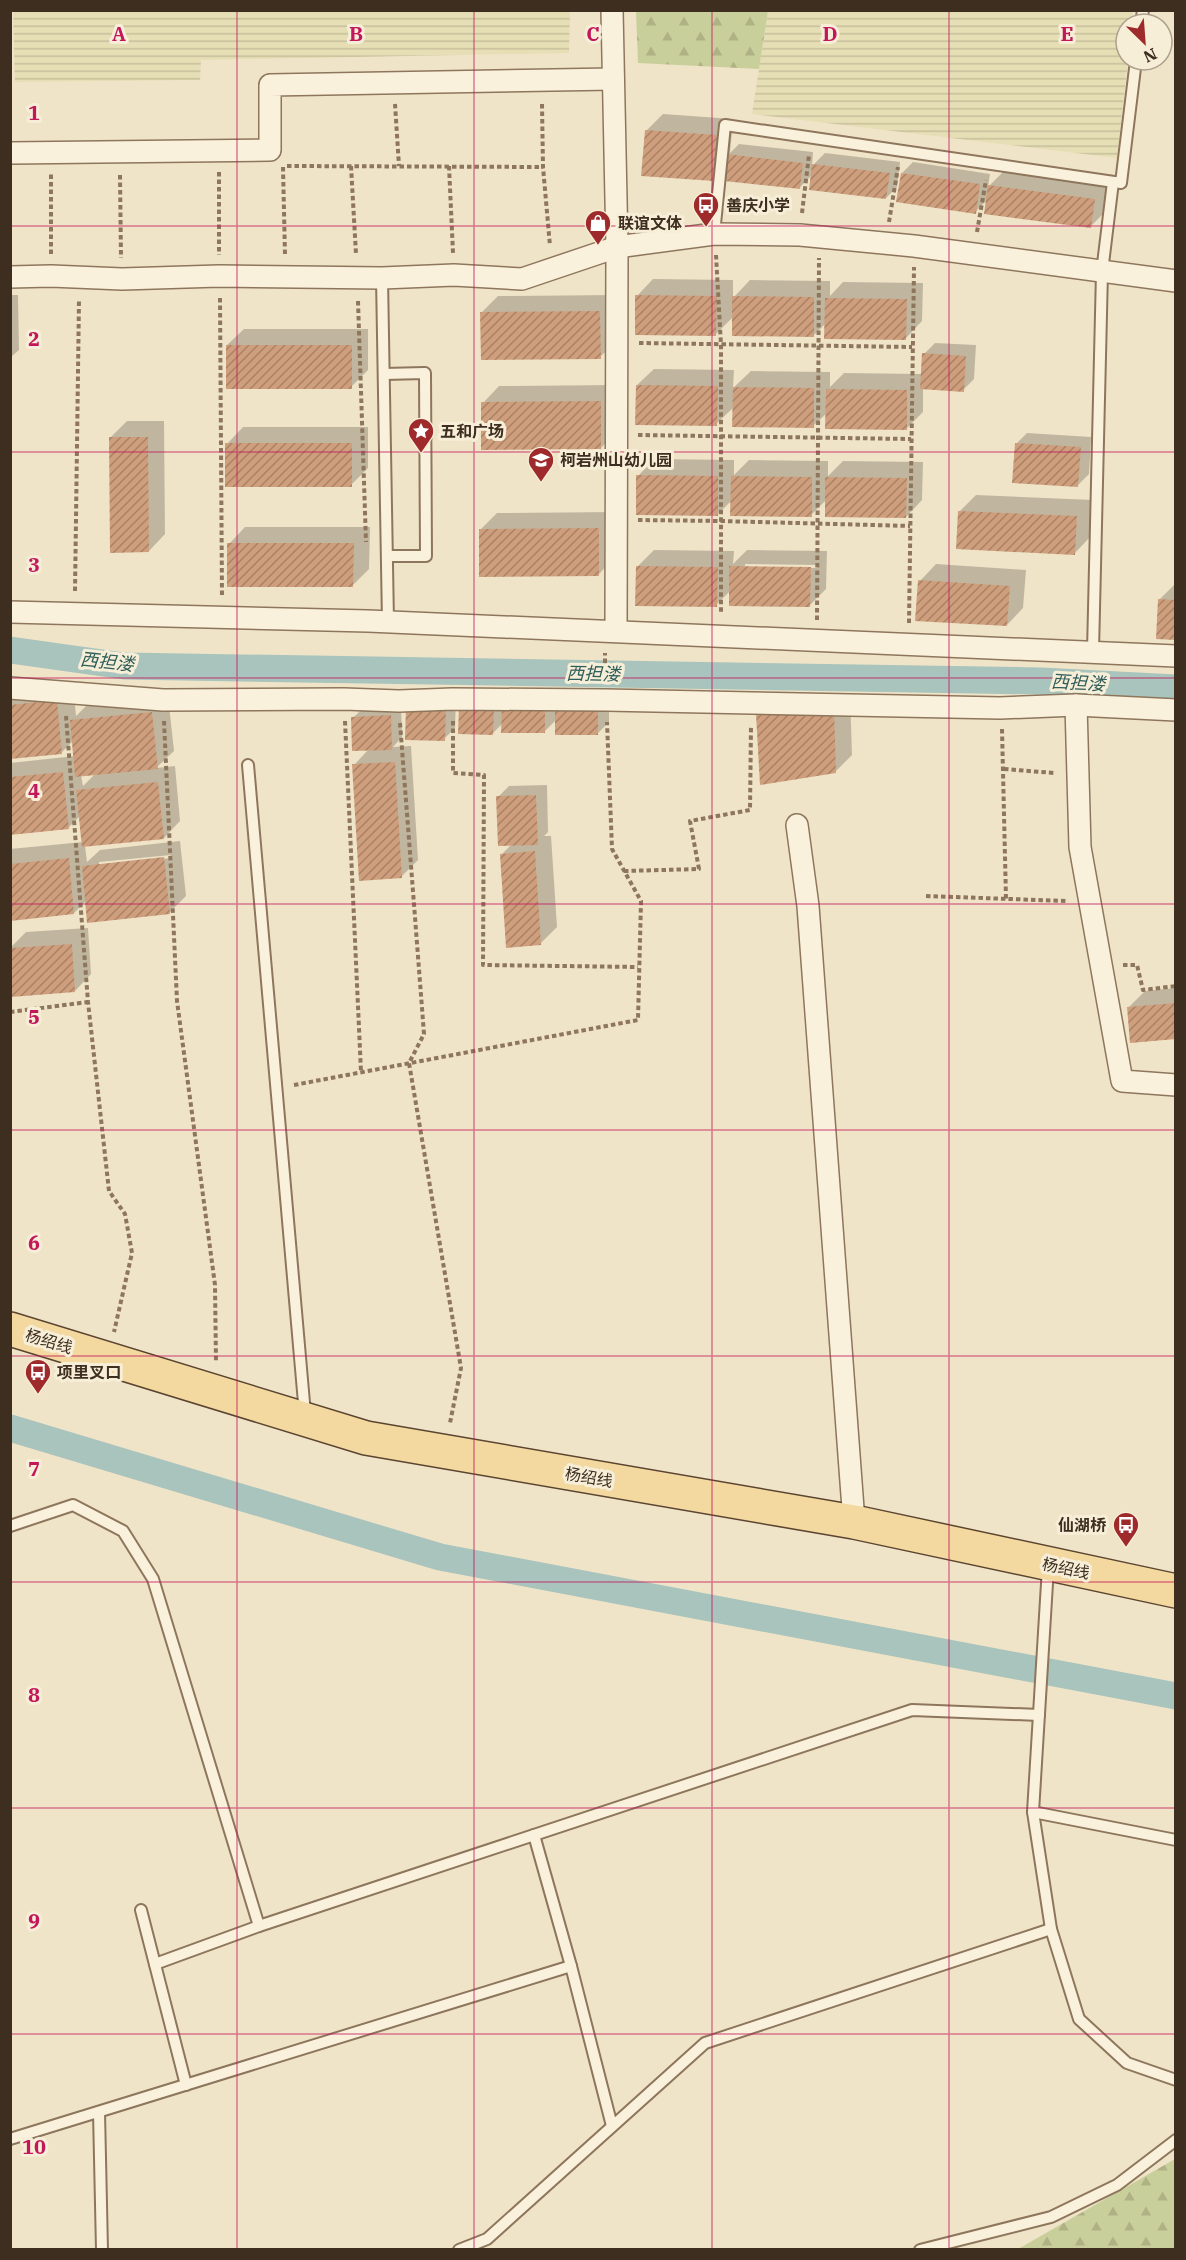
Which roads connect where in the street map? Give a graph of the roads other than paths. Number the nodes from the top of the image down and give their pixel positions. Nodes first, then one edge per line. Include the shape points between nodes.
1 (612, 10) edge
2 (1135, 72) edge
3 (613, 79) junction
4 (10, 153) edge
5 (1113, 182) junction
6 (714, 234) junction
7 (617, 247) junction
8 (1102, 272) junction
9 (10, 277) edge
10 (382, 278) junction
11 (1176, 281) edge
12 (384, 374) junction
13 (387, 556) junction
14 (10, 612) edge
15 (388, 622) junction
16 (611, 631) junction
17 (1093, 651) junction
18 (1176, 656) edge
19 (10, 688) edge
20 (1076, 705) junction
21 (1176, 710) edge
22 (248, 765) dead end
23 (797, 825) dead end
24 (1176, 1085) edge
25 (10, 1329) edge
26 (306, 1420) junction
27 (854, 1522) junction
28 (10, 1526) edge
29 (1048, 1564) junction
30 (1176, 1591) edge
31 (1039, 1715) junction
32 (1034, 1812) junction
33 (534, 1835) junction
34 (1176, 1840) edge
35 (141, 1911) dead end
36 (259, 1926) junction
37 (1051, 1929) junction
38 (155, 1964) junction
39 (571, 1966) junction
40 (1176, 2080) edge
41 (186, 2085) junction
42 (99, 2112) junction
43 (612, 2126) junction
44 (10, 2139) edge
45 (1176, 2140) edge
46 (102, 2250) edge
47 (459, 2250) edge
48 (920, 2250) edge

1 - 3 street
2 - 5 lane via 1121,183
3 - 4 street via 270,85 270,150
3 - 7 street
5 - 6 lane via 725,125
5 - 8 lane
6 - 7 street
6 - 8 street via 885,243
7 - 10 street via 522,279 454,275
7 - 16 street via 616,520
8 - 11 street
8 - 17 lane
9 - 10 street
10 - 12 lane
12 - 13 lane
12 - 13 lane via 425,374 426,556
13 - 15 lane
14 - 15 street
15 - 16 street
16 - 17 street
17 - 18 street
19 - 20 street via 163,700 606,700 1000,708
20 - 21 street
20 - 24 street via 1080,847 1122,1081
22 - 26 lane
23 - 27 street via 808,906
25 - 26 main road, 杨绍线
26 - 27 main road, 杨绍线 via 366,1438
27 - 29 main road, 杨绍线
28 - 36 lane via 73,1505 123,1531 153,1579
29 - 30 main road, 杨绍线
29 - 31 lane
31 - 32 lane
31 - 33 lane via 912,1710
32 - 34 lane
32 - 37 lane
33 - 36 lane
33 - 39 lane
35 - 38 lane
36 - 38 lane
37 - 40 lane via 1079,2019 1127,2063
37 - 43 lane via 705,2043
38 - 41 lane
39 - 41 lane
39 - 43 lane
41 - 42 lane
42 - 44 lane
42 - 46 lane
43 - 47 lane via 487,2239
45 - 48 lane via 1117,2185 1051,2217

